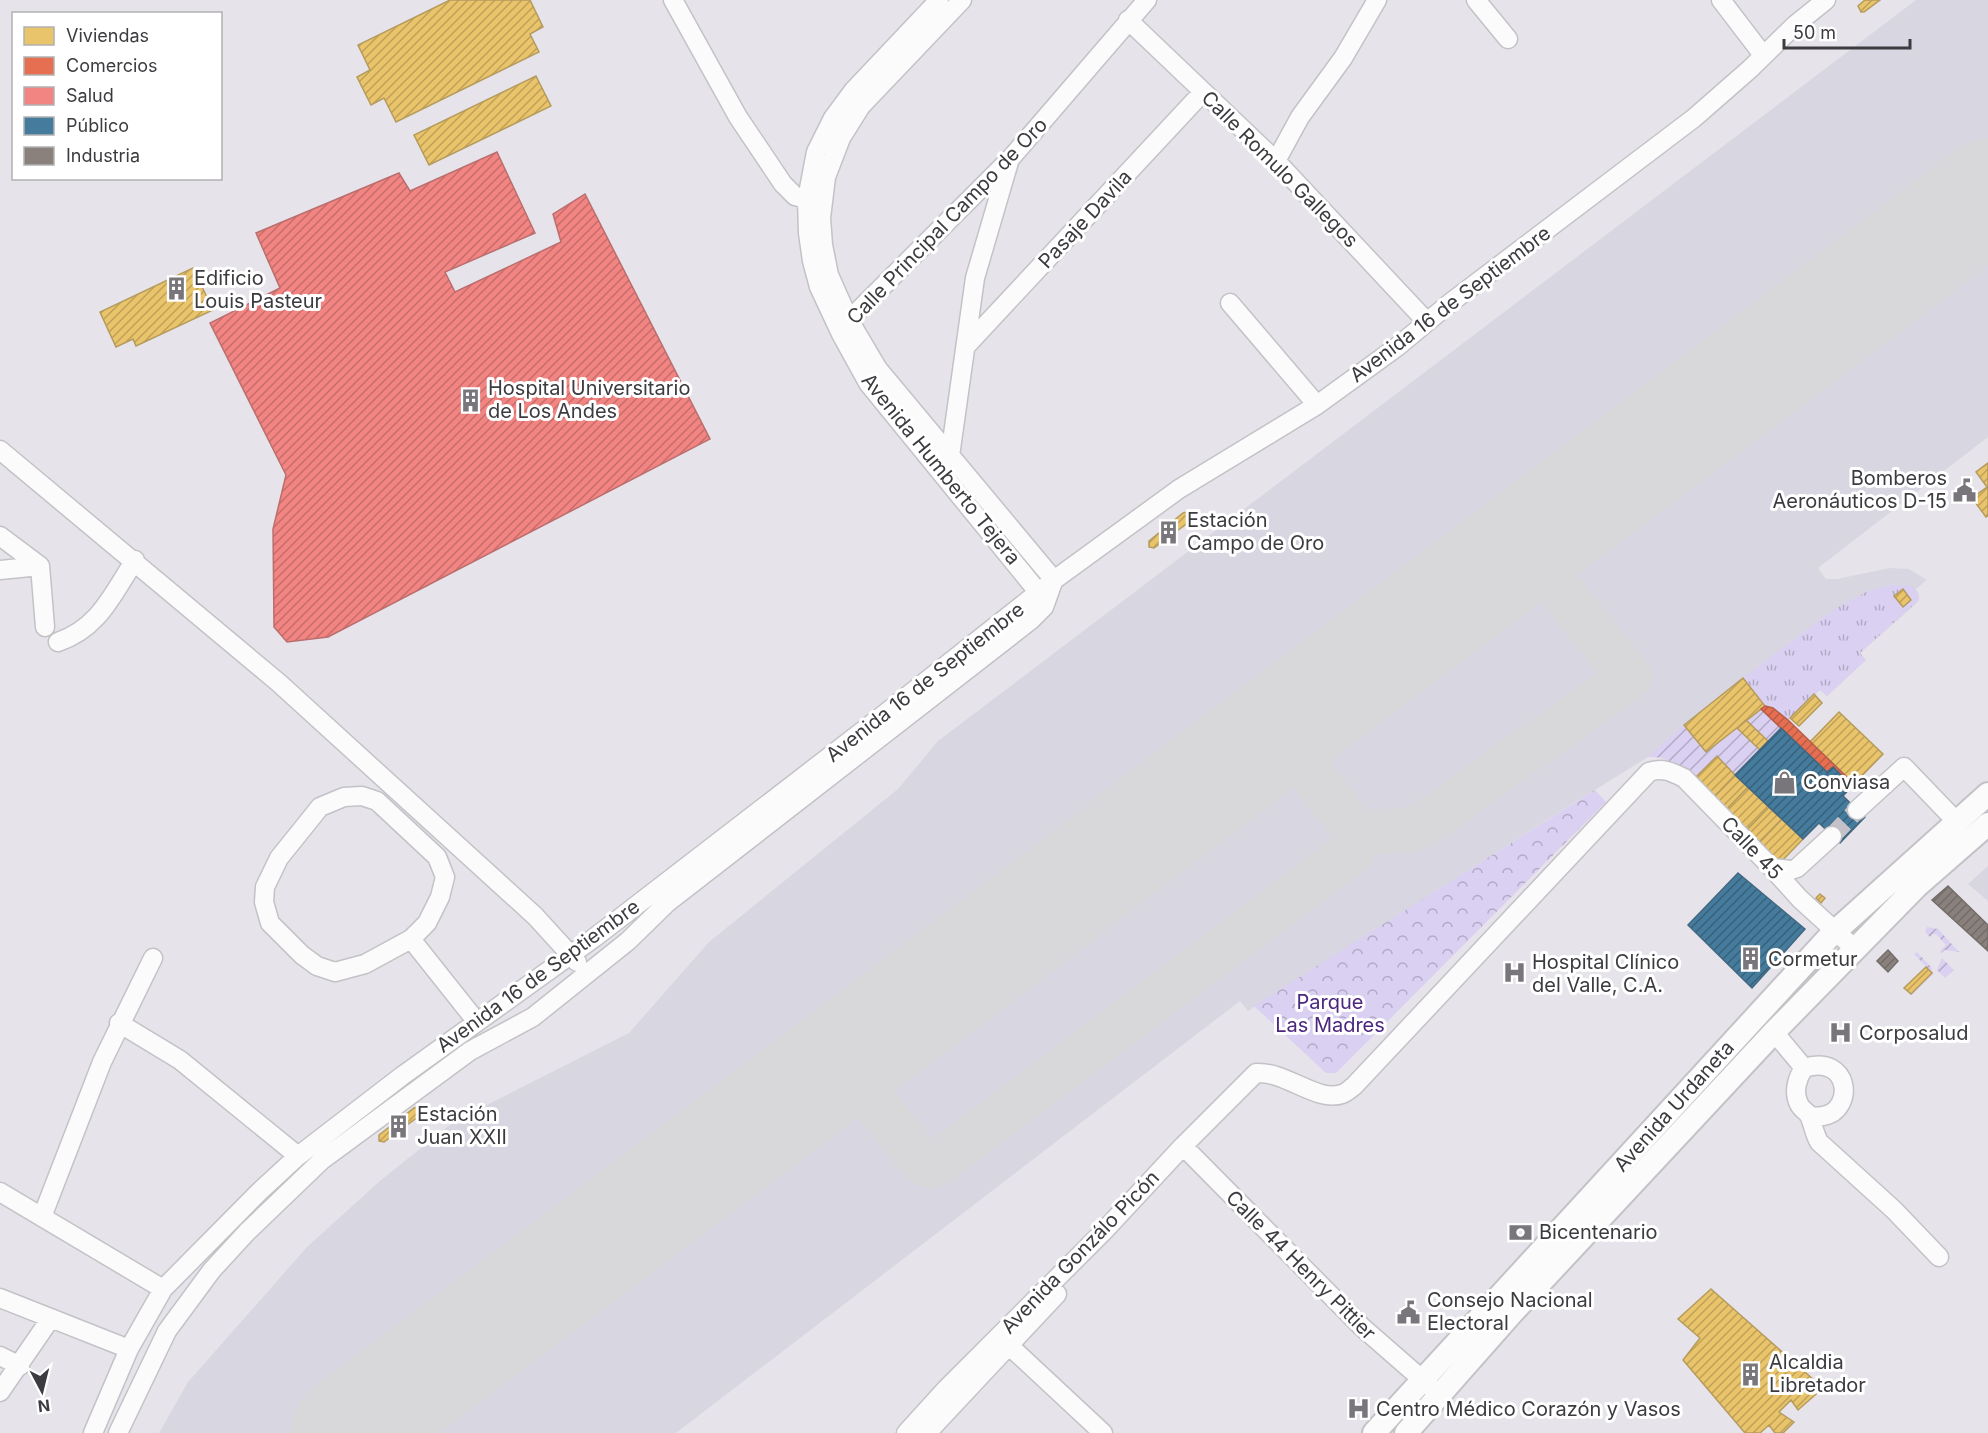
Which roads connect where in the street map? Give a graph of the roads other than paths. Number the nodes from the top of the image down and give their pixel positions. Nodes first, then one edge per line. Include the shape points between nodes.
1 (673, 0) edge
2 (939, 0) edge
3 (962, 0) edge
4 (1147, 0) edge
5 (1377, 0) edge
6 (1476, 0) edge
7 (1721, 0) edge
8 (1826, 0) edge
9 (1128, 20) junction
10 (1508, 39) dead end
11 (1763, 55) junction
12 (1203, 92) junction
13 (1011, 158) junction
14 (1276, 160) junction
15 (807, 199) junction
16 (1230, 303) dead end
17 (1427, 322) junction
18 (845, 327) junction
19 (966, 345) junction
20 (1317, 405) junction
21 (0, 450) edge
22 (950, 456) junction
23 (0, 536) edge
24 (135, 560) junction
25 (40, 566) junction
26 (0, 570) edge
27 (1053, 580) junction
28 (1039, 593) junction
29 (45, 627) dead end
30 (57, 642) dead end
31 (1988, 794) edge
32 (1857, 810) tunnel mouth
33 (1956, 821) junction
34 (1988, 824) edge
35 (1832, 836) tunnel mouth
36 (1772, 868) junction
37 (1836, 931) junction
38 (411, 939) junction
39 (1855, 949) junction
40 (570, 954) junction
41 (153, 958) dead end
42 (587, 975) junction
43 (477, 1022) junction
44 (119, 1023) junction
45 (1774, 1032) junction
46 (1804, 1068) junction
47 (1256, 1073) joint
48 (1809, 1116) junction
49 (1187, 1150) junction
50 (298, 1156) junction
51 (0, 1192) edge
52 (42, 1217) junction
53 (1939, 1257) dead end
54 (163, 1289) junction
55 (0, 1298) edge
56 (51, 1318) junction
57 (1004, 1341) junction
58 (129, 1349) junction
59 (0, 1356) edge
60 (20, 1366) junction
61 (1431, 1388) junction
62 (0, 1392) edge
63 (93, 1433) edge
64 (117, 1433) edge
65 (906, 1433) edge
66 (927, 1433) edge
67 (1104, 1433) edge
68 (1374, 1433) edge
69 (1406, 1433) edge

1 - 15 street via 738,117 783,184 795,196
2 - 15 street, Avenida Humberto Tejera via 853,91 833,118 816,152
3 - 18 street, Avenida Humberto Tejera via 861,106 841,138 826,177 821,218 823,245
4 - 9 street, Calle Principal Campo de Oro
5 - 14 street
6 - 10 street
7 - 11 street
8 - 11 street, Avenida 16 de Septiembre
9 - 12 street, Calle Romulo Gallegos
9 - 13 street, Calle Principal Campo de Oro
11 - 17 street, Avenida 16 de Septiembre via 1694,118
12 - 14 street, Calle Romulo Gallegos
12 - 19 street, Pasaje Davila
13 - 18 street, Calle Principal Campo de Oro
13 - 19 street via 975,278
14 - 17 street, Calle Romulo Gallegos
15 - 18 street, Avenida Humberto Tejera via 808,233 819,287
16 - 20 street
17 - 20 street, Avenida 16 de Septiembre
18 - 22 street, Avenida Humberto Tejera
18 - 28 street, Avenida Humberto Tejera via 868,383
19 - 22 street
20 - 27 street, Avenida 16 de Septiembre via 1179,489
21 - 24 street
22 - 27 street, Avenida Humberto Tejera
23 - 25 street
24 - 30 street via 93,622 74,636
24 - 40 street via 323,722 535,916
25 - 26 street
25 - 29 street
27 - 28 street, Avenida 16 de Septiembre
27 - 42 street, Avenida 16 de Septiembre via 1044,607 1032,620 667,903
28 - 40 street, Avenida 16 de Septiembre
31 - 33 street, Avenida Urdaneta
32 - 33 street via 1904,767
33 - 37 street, Avenida Urdaneta
34 - 39 street, Avenida Urdaneta via 1917,885
35 - 36 street via 1797,868
36 - 37 street, Calle 45
36 - 47 street, Calle 45 via 1684,778 1665,770 1649,772 1354,1086 1342,1094 1324,1096 1284,1077
37 - 39 street, Calle 45
37 - 61 street, Avenida Urdaneta via 1744,1028
38 - 38 street via 365,964 335,972 302,956 270,923 264,902 265,887 279,858 320,807 344,797 362,796 377,801 437,857 446,877 440,897 428,923
38 - 43 street
39 - 45 street, Avenida Urdaneta
40 - 42 street
40 - 43 street, Avenida 16 de Septiembre
41 - 44 street
42 - 64 street, Avenida 16 de Septiembre via 533,1017 470,1051 322,1160 247,1232 212,1270 167,1331
43 - 50 street, Avenida 16 de Septiembre
44 - 50 street via 180,1060
44 - 52 street
45 - 46 street
45 - 61 street, Avenida Urdaneta via 1568,1252
46 - 48 street via 1797,1078 1797,1092 1799,1104
46 - 48 street via 1825,1065 1837,1071 1843,1082 1840,1105 1823,1117
47 - 49 street, Avenida Gonzálo Picón
48 - 53 street via 1819,1142
49 - 57 street, Avenida Gonzálo Picón via 1103,1232
49 - 61 street, Calle 44 Henry Pittier via 1362,1328
50 - 54 street, Avenida 16 de Septiembre
51 - 52 street
52 - 54 street
54 - 58 street, Avenida 16 de Septiembre
55 - 56 street
56 - 58 street
56 - 60 street
57 - 65 street, Avenida Gonzálo Picón via 946,1389
57 - 66 street, Avenida Gonzálo Picón
57 - 67 street
58 - 63 street, Avenida 16 de Septiembre
59 - 60 street
60 - 62 street
61 - 68 street, Avenida Urdaneta
61 - 69 street, Avenida Urdaneta

